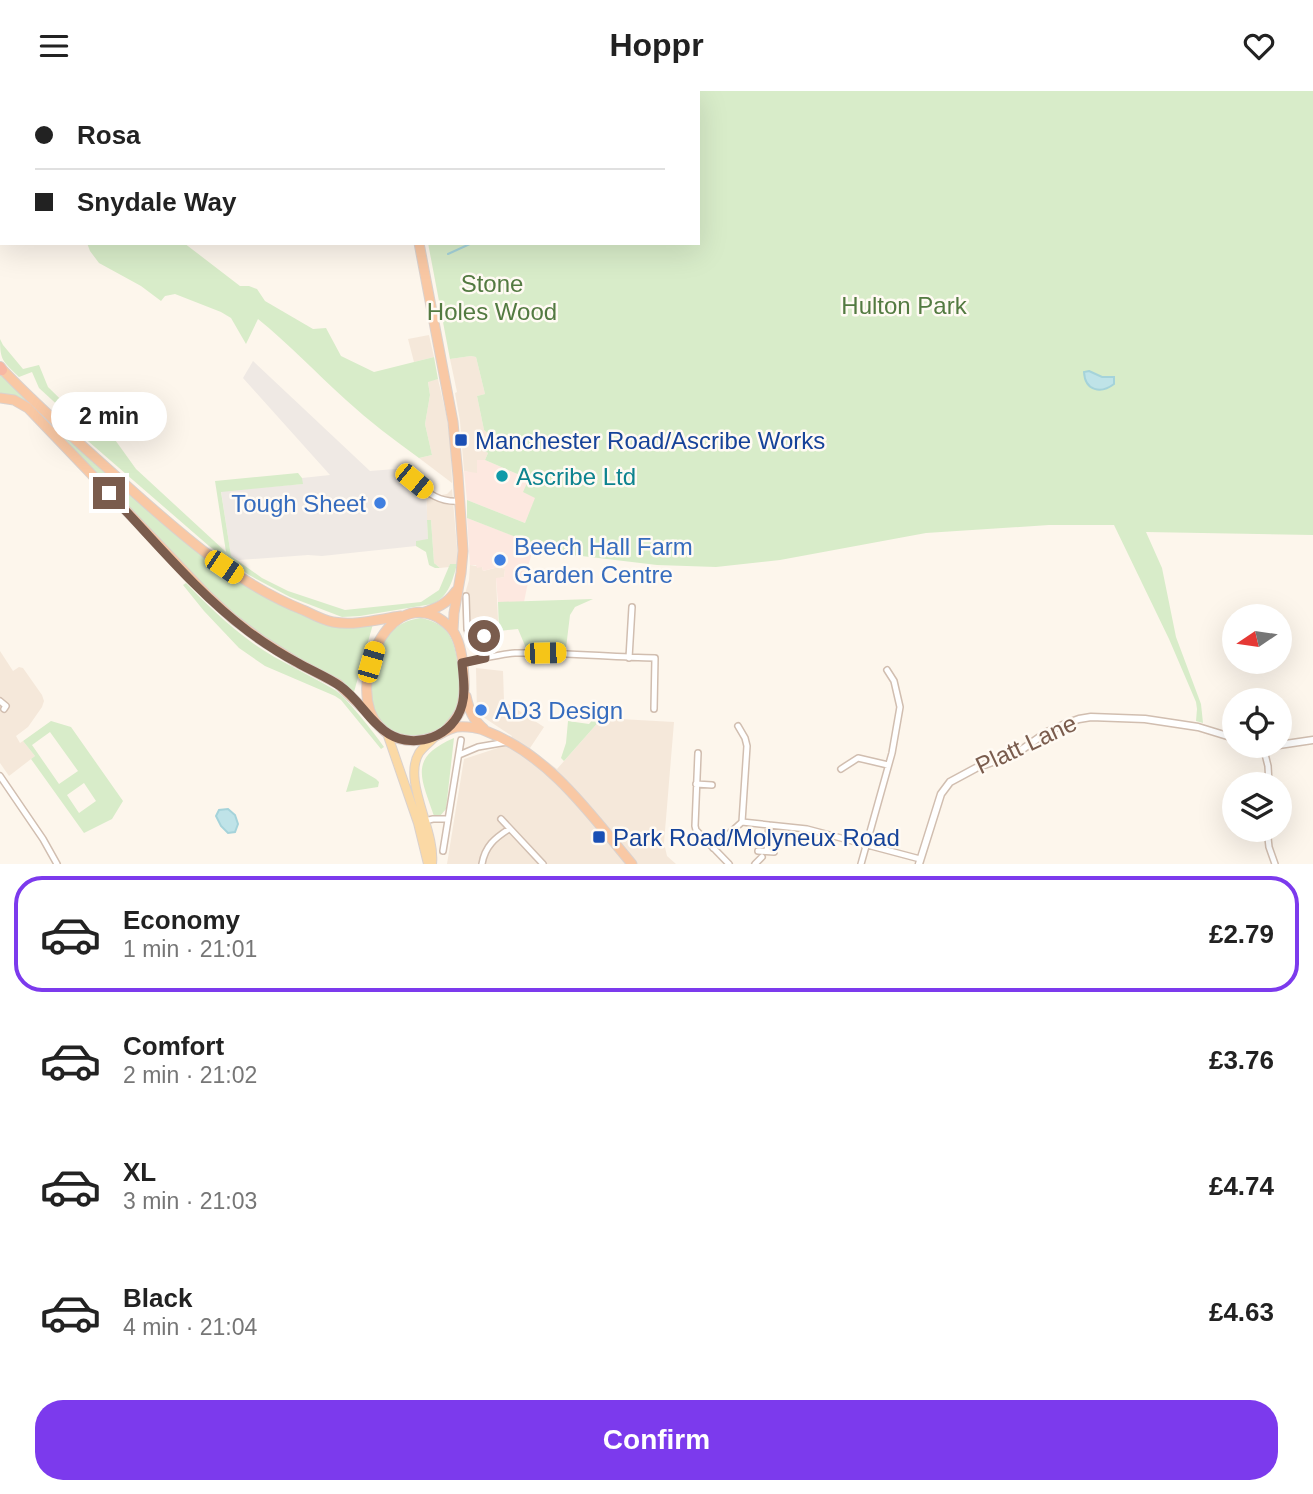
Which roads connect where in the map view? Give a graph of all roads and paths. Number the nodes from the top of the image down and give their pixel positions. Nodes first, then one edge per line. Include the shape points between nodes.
1 (419, 245) edge
2 (1, 368) edge
3 (0, 398) edge
4 (414, 481) dead end
5 (460, 501) junction
6 (459, 581) junction
7 (466, 596) dead end
8 (632, 607) dead end
9 (420, 613) junction
10 (409, 615) junction
11 (453, 631) junction
12 (484, 636) junction
13 (498, 636) dead end
14 (485, 658) junction
15 (629, 658) junction
16 (462, 663) junction
17 (887, 670) dead end
18 (464, 684) junction
19 (0, 701) edge
20 (4, 709) dead end
21 (654, 709) dead end
22 (373, 718) junction
23 (738, 726) dead end
24 (486, 731) junction
25 (387, 733) junction
26 (441, 733) junction
27 (1222, 734) edge
28 (461, 740) dead end
29 (1313, 740) edge
30 (510, 742) junction
31 (1292, 743) edge
32 (698, 753) dead end
33 (459, 755) junction
34 (888, 765) junction
35 (841, 769) dead end
36 (0, 776) edge
37 (696, 784) junction
38 (712, 785) dead end
39 (448, 819) junction
40 (501, 819) dead end
41 (422, 821) junction
42 (742, 822) junction
43 (769, 825) junction
44 (509, 829) junction
45 (1268, 842) edge
46 (865, 845) junction
47 (713, 848) junction
48 (443, 851) dead end
49 (774, 852) dead end
50 (762, 853) junction
51 (920, 861) edge
52 (57, 864) edge
53 (430, 864) edge
54 (482, 864) edge
55 (543, 864) edge
56 (632, 864) edge
57 (729, 864) edge
58 (755, 864) edge
59 (860, 864) edge
60 (1275, 864) edge

1 - 5 highway via 453,422
2 - 10 highway via 136,494 244,580 286,604 334,622
3 - 22 highway via 21,403 35,416 220,608 276,651 338,684
4 - 5 street via 443,501
5 - 6 highway via 463,551
6 - 9 highway via 447,602
6 - 11 highway
7 - 12 street via 468,632
8 - 15 street
9 - 10 highway
9 - 11 highway via 439,618
10 - 22 highway via 385,630 375,648 365,688
11 - 16 highway
12 - 13 street
12 - 14 street
14 - 15 street via 560,653
14 - 16 street
15 - 21 street via 655,658
16 - 18 highway
17 - 34 street via 900,707
18 - 24 highway via 470,711
18 - 26 highway via 459,713
19 - 20 street
22 - 25 highway
23 - 42 street via 747,746
24 - 26 highway via 466,727
24 - 30 highway
25 - 26 highway via 415,741
25 - 41 main road
26 - 41 main road via 419,752 414,768
27 - 51 street, Platt Lane via 1161,721 1108,716 1074,720 1017,753 950,782 941,795
28 - 33 street
29 - 31 street
30 - 33 street
30 - 56 highway via 554,774
32 - 37 street
33 - 39 street
34 - 35 street via 858,758
34 - 46 street
36 - 52 street
37 - 38 street
37 - 47 street via 696,830
39 - 41 street
39 - 48 street
40 - 44 street
41 - 53 main road
42 - 43 street
42 - 47 street
43 - 46 street via 807,829
43 - 50 street
44 - 54 street via 489,846
44 - 55 street
45 - 60 street
46 - 51 street
46 - 59 street
47 - 57 street
49 - 50 street
50 - 58 street

